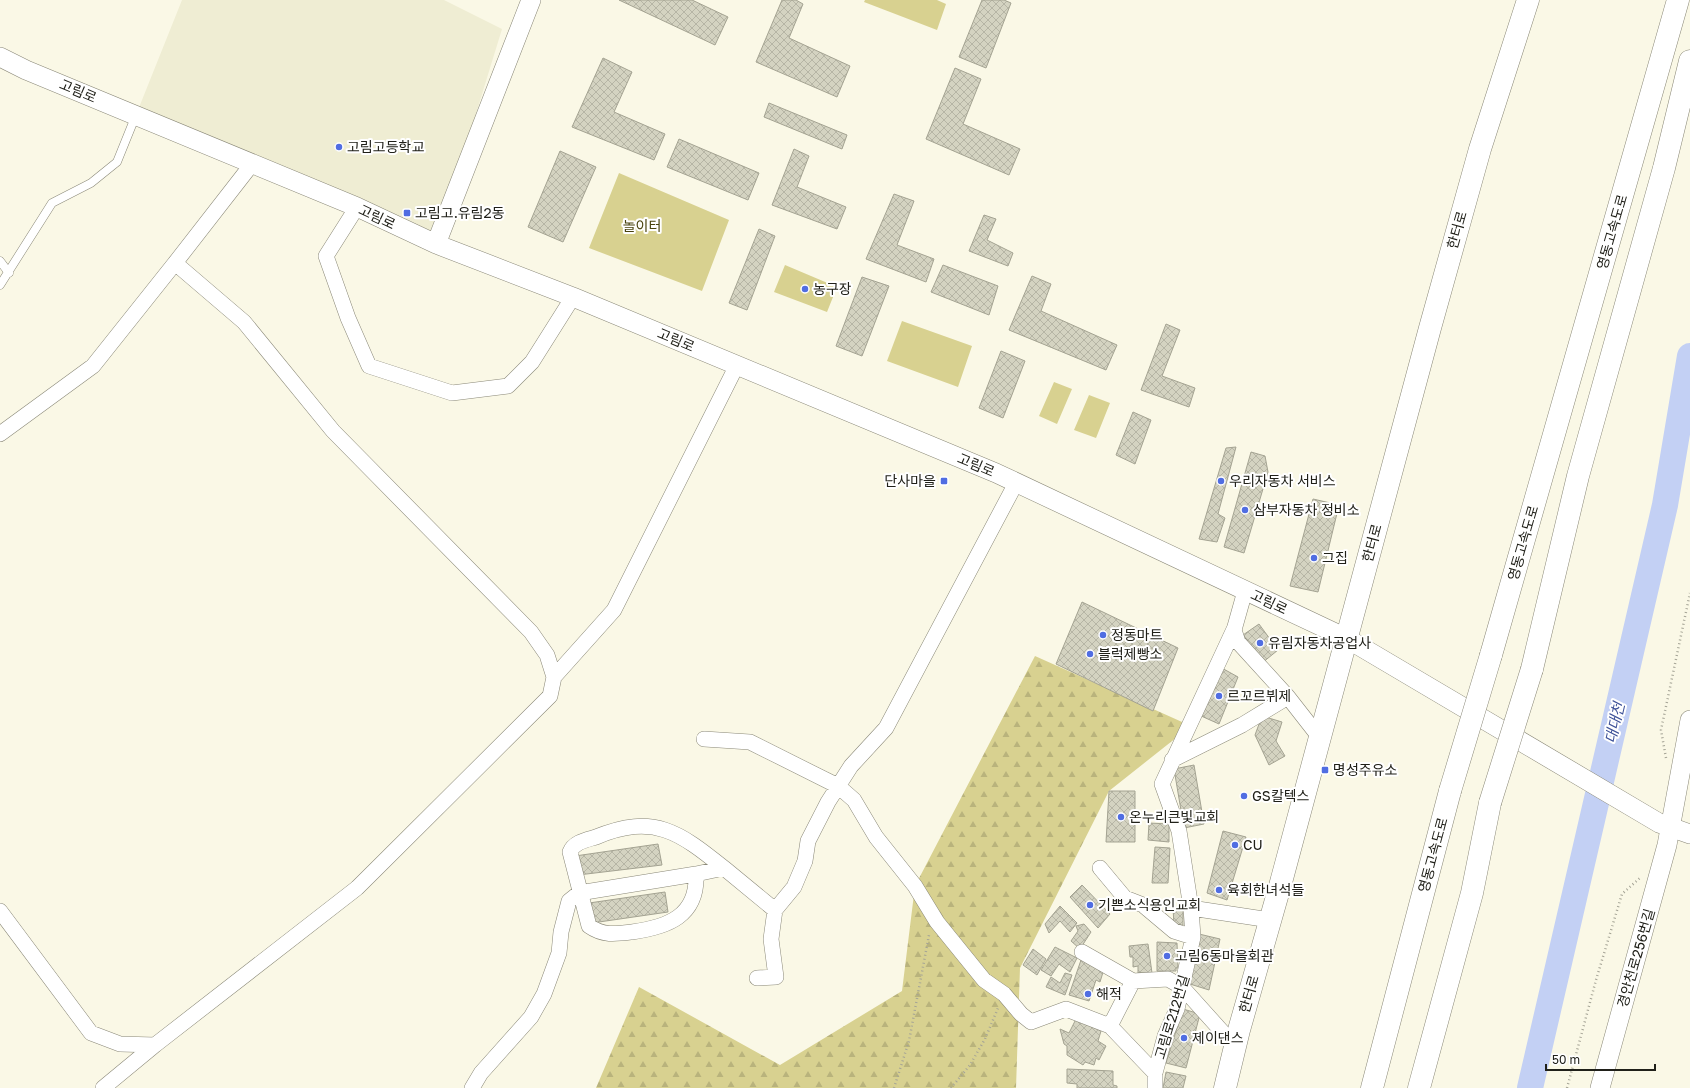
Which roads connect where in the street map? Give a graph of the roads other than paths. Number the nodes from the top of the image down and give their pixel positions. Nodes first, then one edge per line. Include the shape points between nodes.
1 (531, 0) edge
2 (1528, 0) edge
3 (1678, 0) edge
4 (0, 57) edge
5 (1690, 61) edge
6 (136, 115) junction
7 (252, 164) junction
8 (357, 207) junction
9 (436, 244) junction
10 (0, 261) edge
11 (175, 263) junction
12 (9, 272) junction
13 (0, 285) edge
14 (573, 297) junction
15 (737, 365) junction
16 (0, 434) edge
17 (1016, 482) junction
18 (1245, 590) junction
19 (1235, 627) junction
20 (1346, 638) junction
21 (554, 677) junction
22 (1288, 697) junction
23 (1690, 720) edge
24 (1320, 738) junction
25 (704, 739) dead end
26 (1172, 760) junction
27 (838, 786) junction
28 (1664, 824) junction
29 (1690, 834) edge
30 (724, 868) junction
31 (1100, 868) dead end
32 (696, 874) junction
33 (579, 893) junction
34 (1191, 908) junction
35 (775, 910) junction
36 (0, 911) edge
37 (1270, 920) junction
38 (1193, 937) junction
39 (1082, 952) dead end
40 (757, 978) dead end
41 (1134, 981) junction
42 (1182, 987) junction
43 (1110, 1026) junction
44 (155, 1045) junction
45 (1235, 1046) junction
46 (1155, 1080) edge
47 (103, 1088) edge
48 (472, 1088) edge
49 (1225, 1088) edge
50 (1372, 1088) edge
51 (1419, 1088) edge
52 (1600, 1088) edge

1 - 9 street
2 - 20 main road, 한터로 via 1480,149
3 - 50 main road, 영동고속도로, bridge via 1450,791
4 - 6 street, 고림로
5 - 51 main road, bridge via 1664,168 1578,476 1532,669 1490,803 1472,894
6 - 7 street, 고림로
6 - 12 lane via 117,162 91,183 52,202
7 - 8 street, 고림로
7 - 11 street
8 - 9 street, 고림로
8 - 14 street via 326,256 348,318 369,366 452,393 508,386 532,362
9 - 14 street, 고림로
10 - 12 lane
11 - 16 street via 93,366
11 - 21 street via 244,322 333,431 531,632 547,655
12 - 13 lane
14 - 15 street, 고림로
15 - 17 street, 고림로
15 - 21 street via 614,610
17 - 18 street, 고림로
17 - 27 street via 886,728 851,766
18 - 19 street, 고림로212번길
18 - 20 street, 고림로
19 - 22 street via 1238,642
19 - 26 street, 고림로212번길
20 - 24 main road, 한터로
20 - 28 street, 고림로 via 1562,767
21 - 44 street via 550,696 357,888
22 - 24 street
22 - 26 street via 1242,725
23 - 28 street, 경안천로256번길
24 - 37 main road, 한터로
25 - 27 street via 750,742
26 - 34 street, 고림로212번길 via 1162,784 1179,831
27 - 35 street via 808,841 805,862 794,887
27 - 43 street via 854,800 876,837 915,886 933,916 984,980 1004,994 1021,1014 1031,1022 1066,1009
28 - 29 street
28 - 52 street, 경안천로256번길 via 1668,845
30 - 32 street
30 - 33 street via 689,841 652,826 633,825 607,832 572,848 571,861
30 - 35 street
31 - 38 street via 1125,898 1143,905 1174,931
32 - 33 street
32 - 33 street via 695,892 688,907 676,919 654,929 611,935 597,932 589,926
33 - 48 street via 569,901 561,932 560,953 544,994 531,1017 481,1073
34 - 37 street
34 - 38 street, 고림로212번길
35 - 40 street via 771,939 776,977
36 - 44 street via 91,1033 120,1044
37 - 45 main road, 한터로
38 - 42 street, 고림로212번길
39 - 41 street
41 - 42 street via 1168,979
41 - 43 street
42 - 45 street
42 - 46 street, 고림로212번길 via 1177,1009 1165,1036
43 - 46 street
44 - 47 street
45 - 49 main road, 한터로

